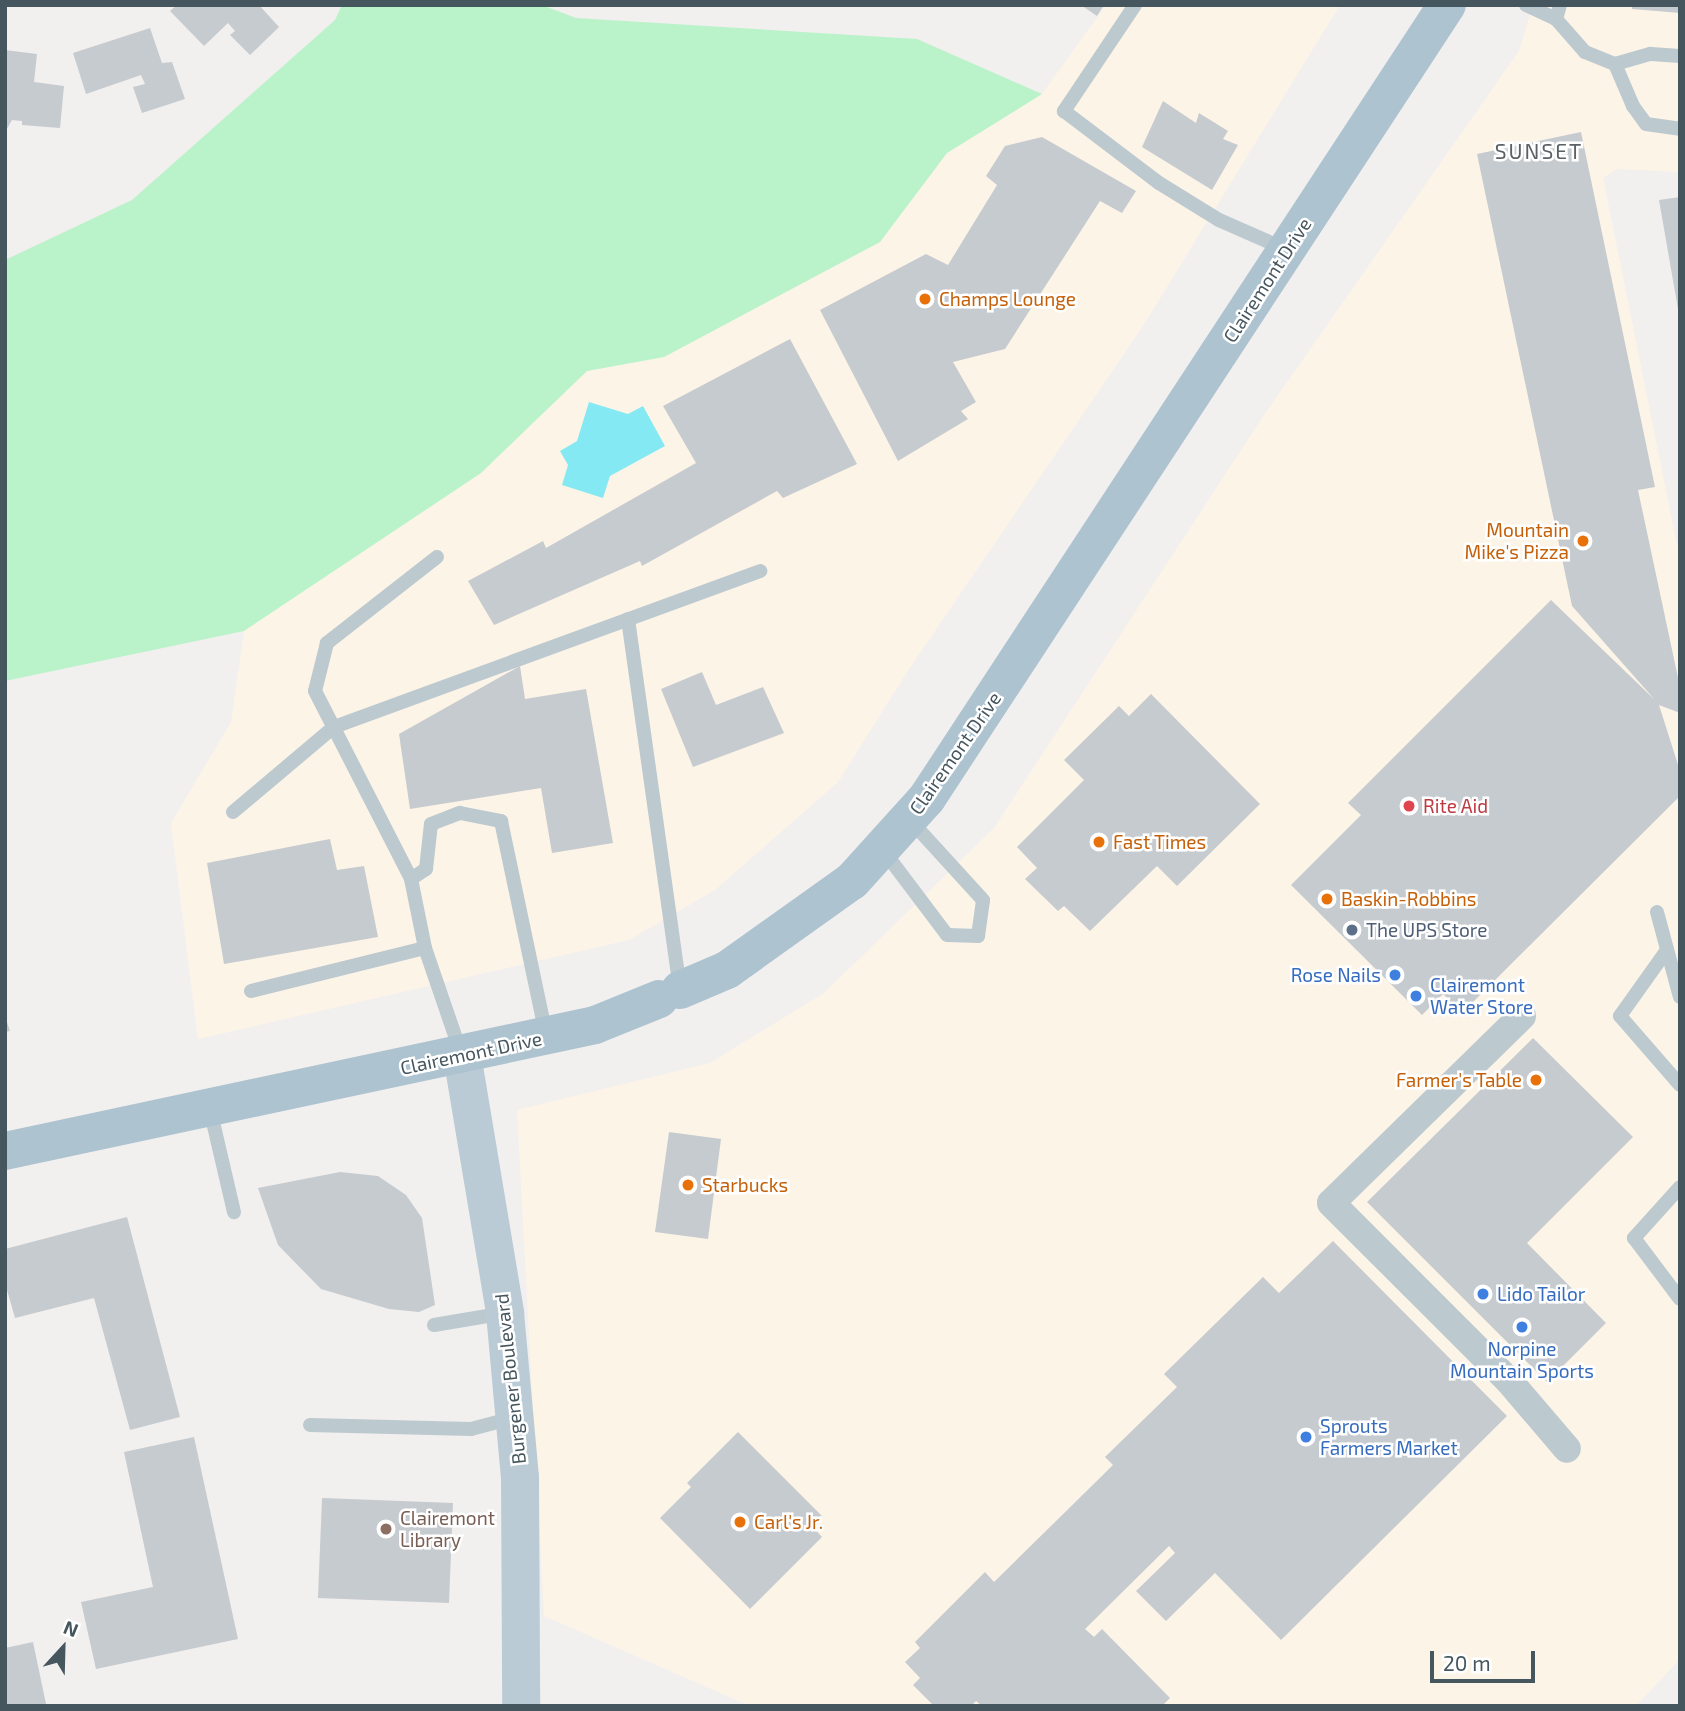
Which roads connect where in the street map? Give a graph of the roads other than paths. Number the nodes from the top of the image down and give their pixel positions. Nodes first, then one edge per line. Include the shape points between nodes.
1 (1135, 5) edge
2 (1447, 5) edge
3 (1526, 5) edge
4 (1558, 12) edge
5 (1680, 56) edge
6 (1615, 64) junction
7 (1680, 129) edge
8 (1287, 249) junction
9 (437, 557) dead end
10 (760, 571) dead end
11 (628, 619) junction
12 (334, 727) junction
13 (233, 812) dead end
14 (909, 819) junction
15 (882, 849) junction
16 (411, 880) junction
17 (1657, 912) dead end
18 (425, 948) junction
19 (1667, 950) junction
20 (251, 991) dead end
21 (669, 995) junction
22 (1680, 997) edge
23 (1522, 1016) dead end
24 (546, 1036) junction
25 (462, 1055) junction
26 (1680, 1085) edge
27 (210, 1108) junction
28 (5, 1151) edge
29 (1680, 1187) edge
30 (234, 1212) dead end
31 (1680, 1299) edge
32 (505, 1313) junction
33 (434, 1325) dead end
34 (514, 1418) junction
35 (310, 1425) dead end
36 (1567, 1449) dead end
37 (521, 1706) edge

1 - 8 lane via 1064,111 1159,183 1219,220
2 - 8 main road, Clairemont Drive
3 - 4 lane
4 - 6 lane via 1585,52
5 - 6 lane via 1651,54
6 - 7 lane via 1646,124
8 - 14 main road, Clairemont Drive via 1088,556
9 - 12 lane via 327,643 315,691
10 - 11 lane
11 - 12 lane
11 - 21 lane
12 - 13 lane
12 - 16 lane
14 - 15 main road, Clairemont Drive
14 - 15 lane via 983,900 978,936 947,934
15 - 21 main road, Clairemont Drive via 852,881 727,970
16 - 18 lane
16 - 24 lane via 426,869 431,824 460,813 501,821
17 - 19 lane
18 - 20 lane
18 - 25 lane
19 - 22 lane
19 - 26 lane via 1620,1016
21 - 24 main road, Clairemont Drive via 595,1025
23 - 36 street via 1331,1203 1509,1381
24 - 25 main road, Clairemont Drive
25 - 27 main road, Clairemont Drive
25 - 32 main road, Burgener Boulevard
27 - 28 main road, Clairemont Drive
27 - 30 lane
29 - 31 lane via 1634,1238
32 - 33 lane
32 - 34 main road, Burgener Boulevard
34 - 35 lane via 471,1429
34 - 37 main road, Burgener Boulevard via 520,1477

